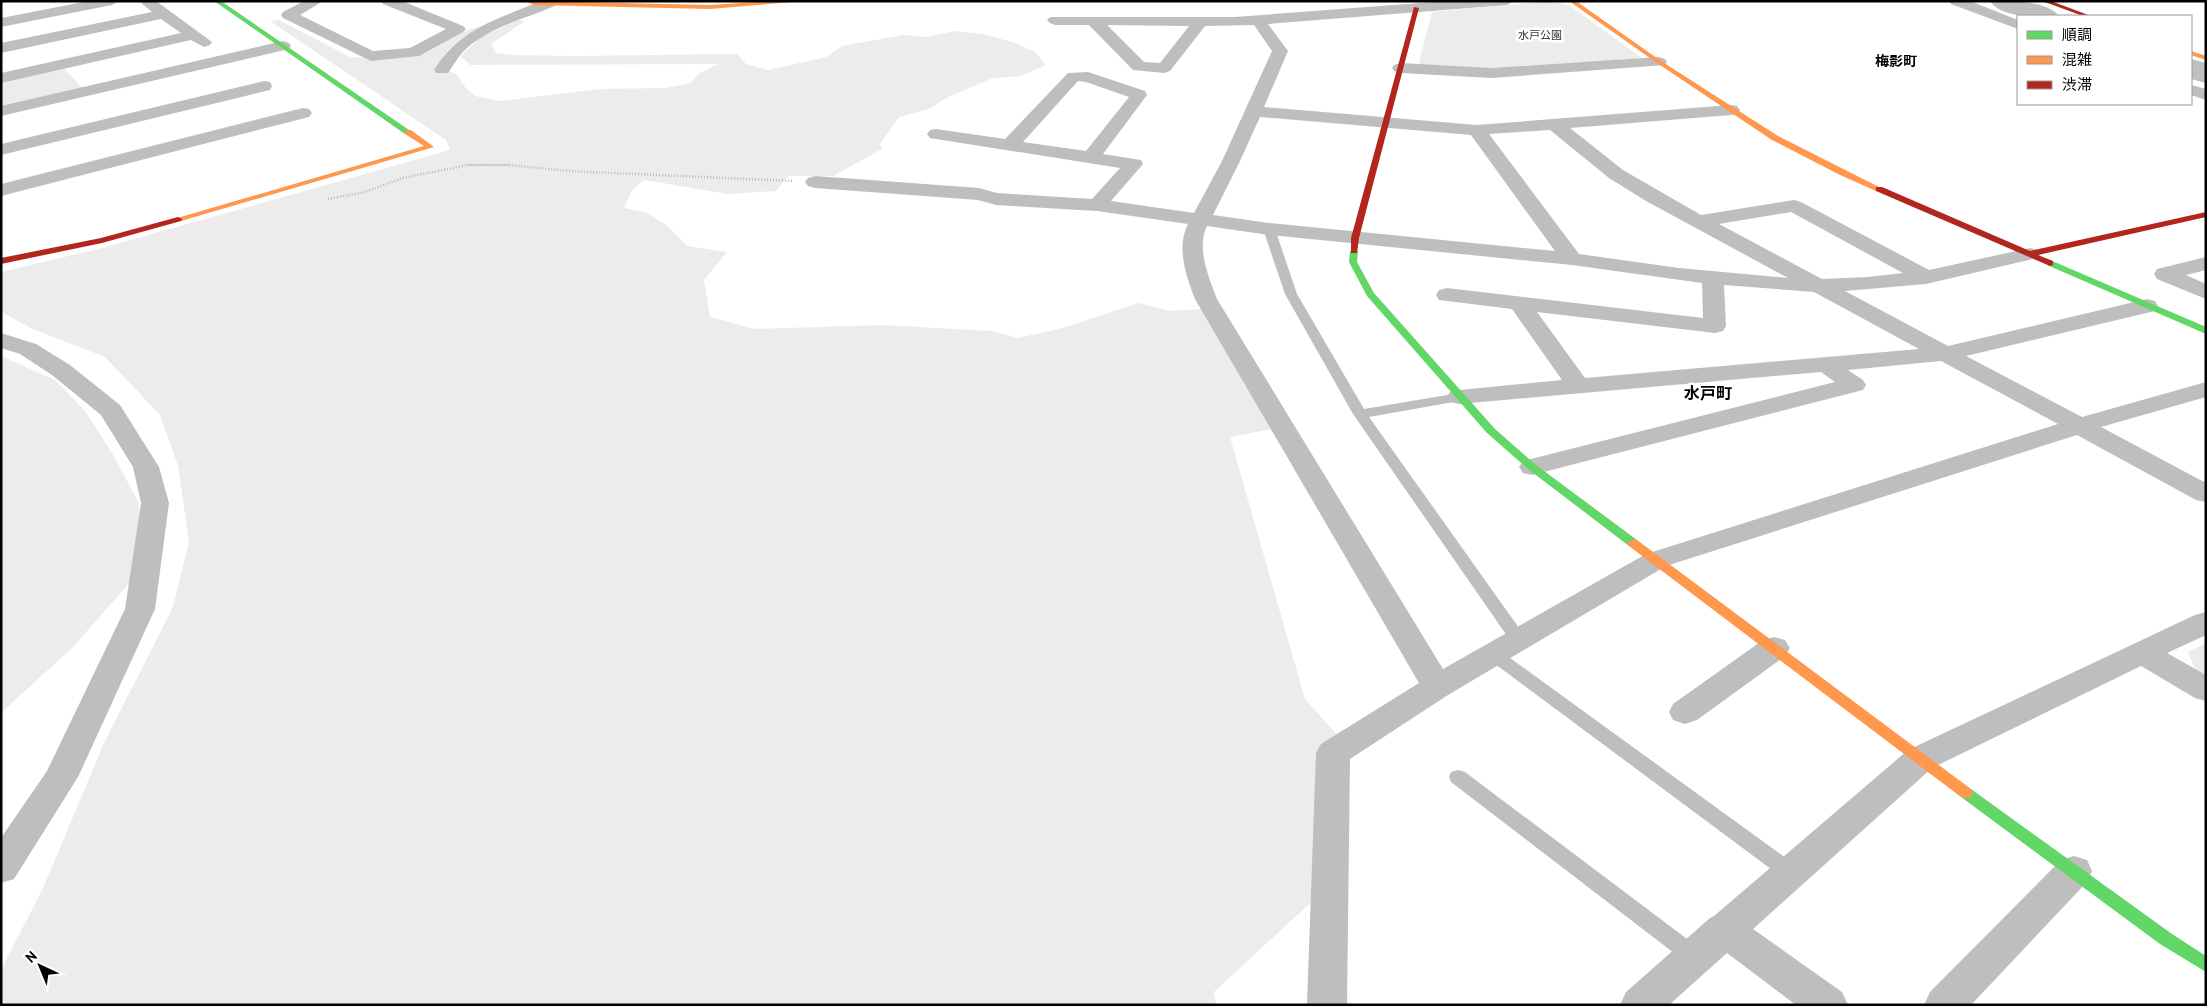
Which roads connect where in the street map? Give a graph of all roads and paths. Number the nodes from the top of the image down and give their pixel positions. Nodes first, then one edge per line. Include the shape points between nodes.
1 (112, 1) edge
2 (146, 1) edge
3 (217, 1) edge
4 (316, 1) edge
5 (388, 1) edge
6 (528, 1) edge
7 (1507, 1) edge
8 (1572, 1) edge
9 (1956, 1) edge
10 (2045, 1) edge
11 (797, 2) edge
12 (550, 4) junction
13 (1416, 8) junction
14 (164, 14) junction
15 (2085, 15) edge
16 (1055, 20) dead end
17 (1093, 20) junction
18 (1258, 20) junction
19 (1201, 21) junction
20 (1, 23) edge
21 (2017, 25) edge
22 (194, 35) junction
23 (283, 46) junction
24 (1, 48) edge
25 (2192, 53) edge
26 (2206, 58) edge
27 (228, 59) junction
28 (1659, 62) junction
29 (1400, 68) junction
30 (442, 70) dead end
31 (252, 77) junction
32 (1, 78) edge
33 (2192, 90) edge
34 (2206, 96) edge
35 (1731, 110) junction
36 (1, 111) edge
37 (1255, 111) junction
38 (1385, 123) junction
39 (1554, 124) junction
40 (1477, 130) junction
41 (936, 134) dead end
42 (1010, 145) junction
43 (1, 150) edge
44 (1090, 158) junction
45 (9, 182) edge
46 (815, 182) joint
47 (326, 200) dead end
48 (1097, 205) junction
49 (2206, 214) edge
50 (1202, 218) junction
51 (1700, 221) junction
52 (1270, 229) junction
53 (1355, 238) junction
54 (2030, 254) junction
55 (1572, 259) junction
56 (1, 261) edge
57 (2206, 262) edge
58 (1713, 277) junction
59 (1926, 277) junction
60 (1816, 284) junction
61 (2206, 292) edge
62 (1448, 296) dead end
63 (1520, 304) junction
64 (2147, 306) junction
65 (2206, 331) edge
66 (1, 340) edge
67 (1943, 354) junction
68 (1825, 364) junction
69 (1578, 386) junction
70 (2206, 389) edge
71 (1459, 397) junction
72 (1360, 414) junction
73 (2079, 426) junction
74 (1532, 467) junction
75 (2206, 494) edge
76 (1656, 560) junction
77 (2206, 622) edge
78 (1506, 647) junction
79 (1774, 648) junction
80 (2142, 653) junction
81 (1437, 687) junction
82 (2206, 690) edge
83 (1685, 712) dead end
84 (1920, 759) junction
85 (1458, 777) dead end
86 (1, 868) edge
87 (2074, 871) junction
88 (1790, 872) junction
89 (1724, 929) junction
90 (1695, 957) junction
91 (2206, 965) edge
92 (1327, 1005) edge
93 (1640, 1005) edge
94 (1828, 1005) edge
95 (1944, 1005) edge

1 - 20 street
2 - 14 street
3 - 23 street
4 - 5 street via 288,15 371,56 414,53 458,28
6 - 12 street
7 - 13 street
8 - 28 street
9 - 21 street
10 - 15 street
11 - 12 street via 710,7
12 - 30 street via 466,40 447,58
13 - 18 street
13 - 29 street
14 - 22 street
14 - 24 street
16 - 17 street
17 - 19 street
17 - 19 street via 1138,67 1164,68
18 - 19 street
18 - 37 street via 1280,51
22 - 27 street
22 - 32 street
23 - 27 street
23 - 56 street via 430,147 102,240
25 - 26 street
27 - 31 street
27 - 36 street
28 - 29 street via 1492,73
28 - 35 street
29 - 38 street
31 - 43 street
31 - 45 street via 303,113
33 - 34 street
35 - 39 street
35 - 54 street via 1775,138 1843,173
37 - 38 street
37 - 50 street
38 - 40 street
38 - 53 street
39 - 40 street
39 - 51 street via 1616,174
40 - 55 street
41 - 42 street
42 - 44 street
42 - 44 street via 1074,76 1088,77 1139,95
44 - 48 street via 1134,164
46 - 47 path via 468,165 403,178 365,192
46 - 48 street
48 - 50 street
49 - 54 street
50 - 52 street
50 - 81 street via 1194,232 1193,250 1196,273 1206,299
51 - 59 street via 1794,206
51 - 60 street
52 - 53 street
52 - 72 lane via 1291,294
53 - 55 street
53 - 71 street via 1353,262 1370,294
54 - 59 street
54 - 64 street
55 - 58 street
57 - 61 street via 2165,274
58 - 60 street via 1802,286
58 - 63 street via 1715,326
59 - 60 street via 1868,284
60 - 67 street
62 - 63 street
63 - 69 street
64 - 65 street
64 - 67 street
66 - 86 street via 28,348 111,410 146,467 155,503 140,609 61,777
67 - 68 street
67 - 73 street
68 - 69 street
68 - 74 street via 1854,385
69 - 71 street
70 - 73 street
71 - 72 lane
71 - 74 street
72 - 78 lane
73 - 75 street
73 - 76 street
74 - 76 street
76 - 78 street
76 - 79 street
77 - 80 street
78 - 81 street
78 - 88 lane
79 - 83 street
79 - 84 street
80 - 82 street
80 - 84 street
81 - 92 street via 1333,753
84 - 87 street
84 - 88 street
85 - 90 lane
87 - 91 street
87 - 95 street
88 - 89 street
89 - 90 street
89 - 94 street
90 - 93 street

